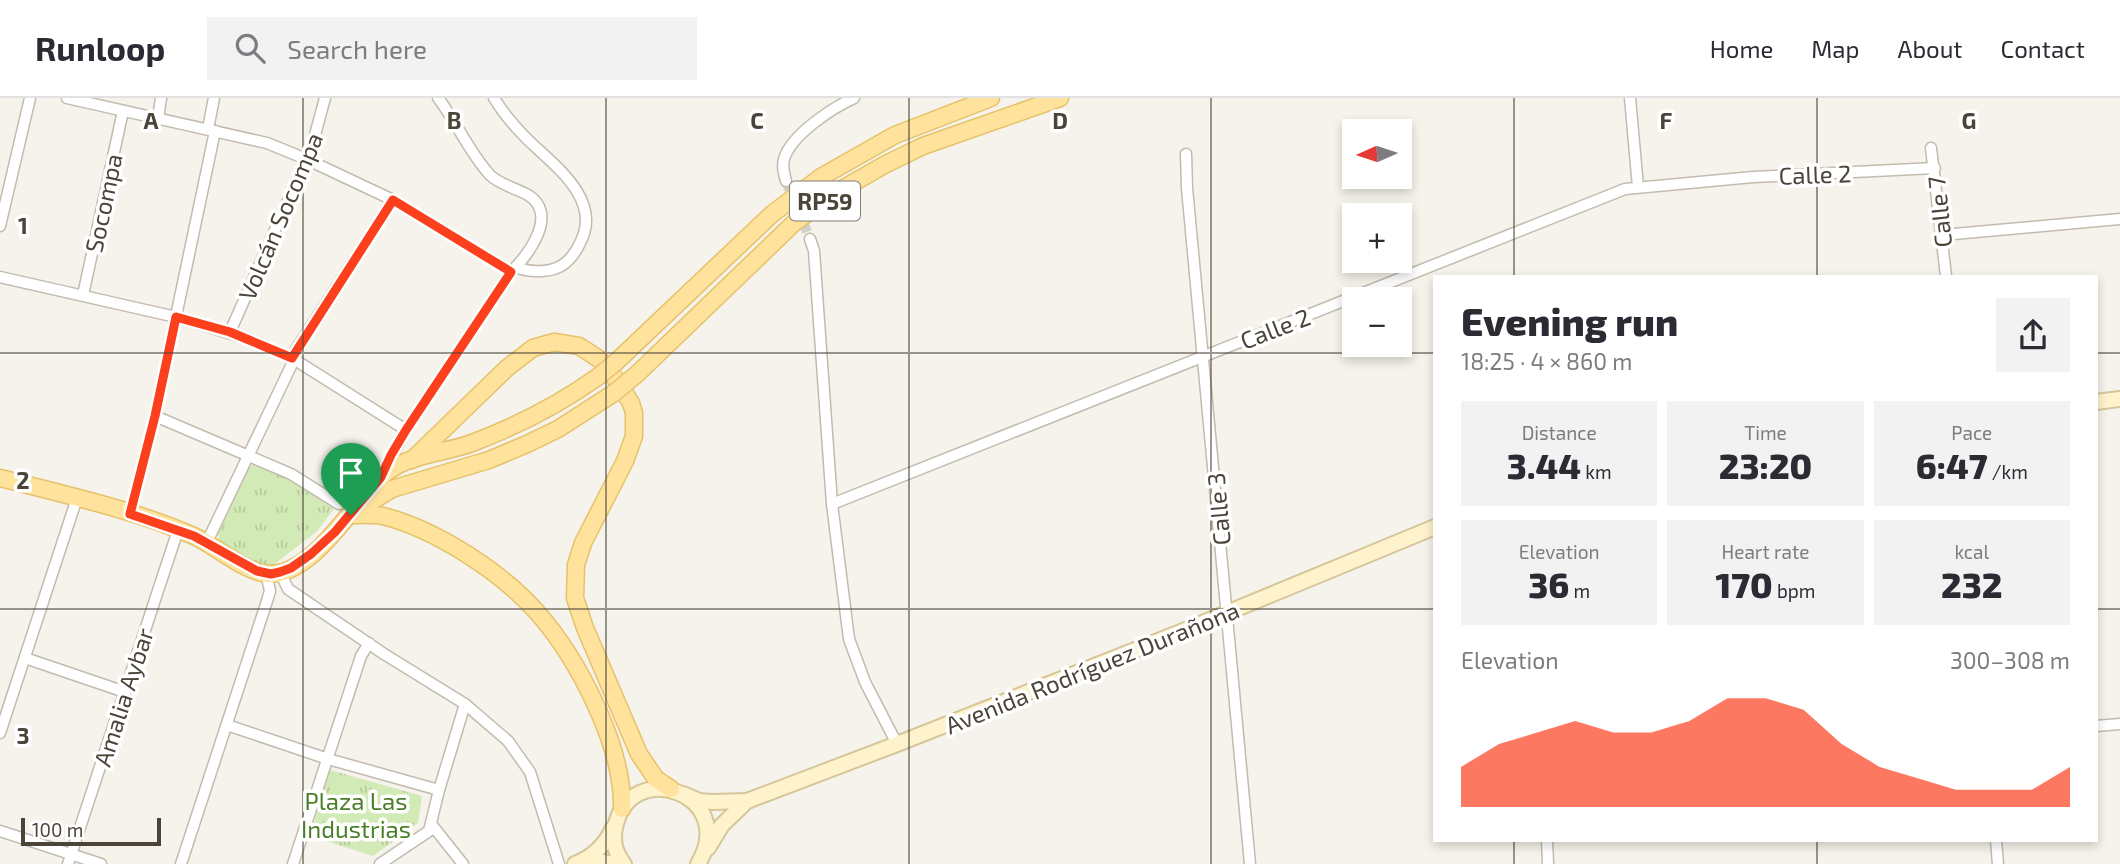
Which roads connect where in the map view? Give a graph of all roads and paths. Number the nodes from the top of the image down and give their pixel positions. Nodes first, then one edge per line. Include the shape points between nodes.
1 (30, 98) edge
2 (67, 98) edge
3 (161, 98) edge
4 (214, 98) edge
5 (325, 98) edge
6 (438, 98) edge
7 (494, 98) edge
8 (854, 98) edge
9 (991, 98) edge
10 (1059, 98) edge
11 (1630, 98) edge
12 (123, 111) junction
13 (158, 119) junction
14 (211, 130) junction
15 (1931, 148) dead end
16 (1186, 154) dead end
17 (306, 159) junction
18 (1935, 168) junction
19 (786, 181) tunnel mouth
20 (1638, 187) junction
21 (393, 200) junction
22 (2120, 219) edge
23 (0, 226) edge
24 (1943, 235) junction
25 (810, 239) tunnel mouth
26 (514, 269) junction
27 (1946, 275) edge
28 (0, 277) edge
29 (83, 295) junction
30 (176, 317) junction
31 (230, 332) junction
32 (1204, 356) junction
33 (292, 358) junction
34 (2120, 400) edge
35 (2098, 402) edge
36 (155, 416) junction
37 (406, 430) junction
38 (249, 455) junction
39 (412, 460) junction
40 (381, 477) junction
41 (0, 478) edge
42 (77, 498) junction
43 (832, 504) junction
44 (344, 509) junction
45 (130, 514) junction
46 (1433, 528) edge
47 (178, 530) junction
48 (206, 542) junction
49 (273, 573) junction
50 (1228, 613) junction
51 (369, 643) junction
52 (25, 658) junction
53 (125, 692) junction
54 (465, 704) junction
55 (227, 724) junction
56 (2120, 724) edge
57 (2098, 726) edge
58 (0, 733) edge
59 (897, 744) junction
60 (328, 759) junction
61 (439, 790) junction
62 (677, 791) junction
63 (747, 801) junction
64 (619, 814) junction
65 (432, 825) junction
66 (0, 831) edge
67 (1546, 842) edge
68 (1996, 842) edge
69 (70, 859) edge
70 (701, 859) edge
71 (577, 863) edge
72 (101, 864) edge
73 (181, 864) edge
74 (293, 864) edge
75 (380, 864) edge
76 (463, 864) edge
77 (559, 864) edge
78 (612, 864) edge
79 (624, 864) edge
80 (1250, 864) edge
81 (1548, 864) edge
82 (1998, 864) edge

1 - 23 street
2 - 12 street
3 - 13 street
4 - 14 street
5 - 17 street, Volcán Socompa
6 - 26 street via 488,173 539,204 543,217 539,231
7 - 26 street via 519,131 558,167 586,209 583,240 566,262 554,269
8 - 19 street via 792,143 784,159
9 - 39 main road, RP59, bridge via 895,135 821,177 772,214 599,376 528,420
10 - 44 main road, RP59, bridge via 923,146 837,192 786,230 614,393 558,429 489,460 392,489
11 - 20 street
12 - 13 street
12 - 29 street, Socompa
13 - 14 street
14 - 17 street
14 - 30 street
15 - 18 street, Calle 7
16 - 32 street, Calle 3
17 - 21 street
17 - 31 street, Volcán Socompa
18 - 20 street, Calle 2
18 - 24 street, Calle 7
20 - 32 street, Calle 2 via 1610,194
21 - 26 street
21 - 33 street
22 - 24 street
24 - 27 street, Calle 7
25 - 43 street
26 - 37 street
28 - 29 street
29 - 30 street
30 - 31 street
30 - 36 street
31 - 33 street
32 - 43 street, Calle 2
32 - 50 street, Calle 3
33 - 37 street
33 - 38 street
34 - 35 main road
36 - 38 street
36 - 45 street
37 - 40 street
38 - 44 street via 307,482
38 - 48 street
39 - 40 main road
39 - 62 main road via 533,348 554,342 579,346 600,359 631,402 634,436 583,543 576,565 575,598 639,754 656,779
40 - 44 main road
41 - 42 main road
42 - 45 main road
42 - 52 street
43 - 59 street via 849,639
44 - 49 main road via 311,554 291,568
44 - 64 main road via 404,523 435,537 478,563 534,610 575,667 603,725 622,783
45 - 47 main road
46 - 50 main road, Avenida Rodríguez Durañona
47 - 48 main road
47 - 53 street, Amalia Aybar
48 - 49 main road via 248,567
49 - 51 street via 288,589
49 - 55 street
50 - 59 main road, Avenida Rodríguez Durañona
50 - 80 street, Calle 3
51 - 54 street
51 - 60 street
52 - 53 street
52 - 58 street
53 - 69 street, Amalia Aybar
54 - 61 street
54 - 77 street via 509,741 525,762
55 - 60 street
55 - 73 street
56 - 57 street
59 - 63 main road, Avenida Rodríguez Durañona
60 - 61 street
60 - 74 street
61 - 65 street
62 - 63 main road via 699,801
62 - 64 main road via 642,792
62 - 70 main road via 703,813 708,841
63 - 70 main road via 722,825
64 - 71 main road via 605,844
64 - 79 main road via 615,847
65 - 75 street via 424,836
65 - 76 street
66 - 69 street
67 - 81 street
68 - 82 street
69 - 72 street
71 - 78 main road

